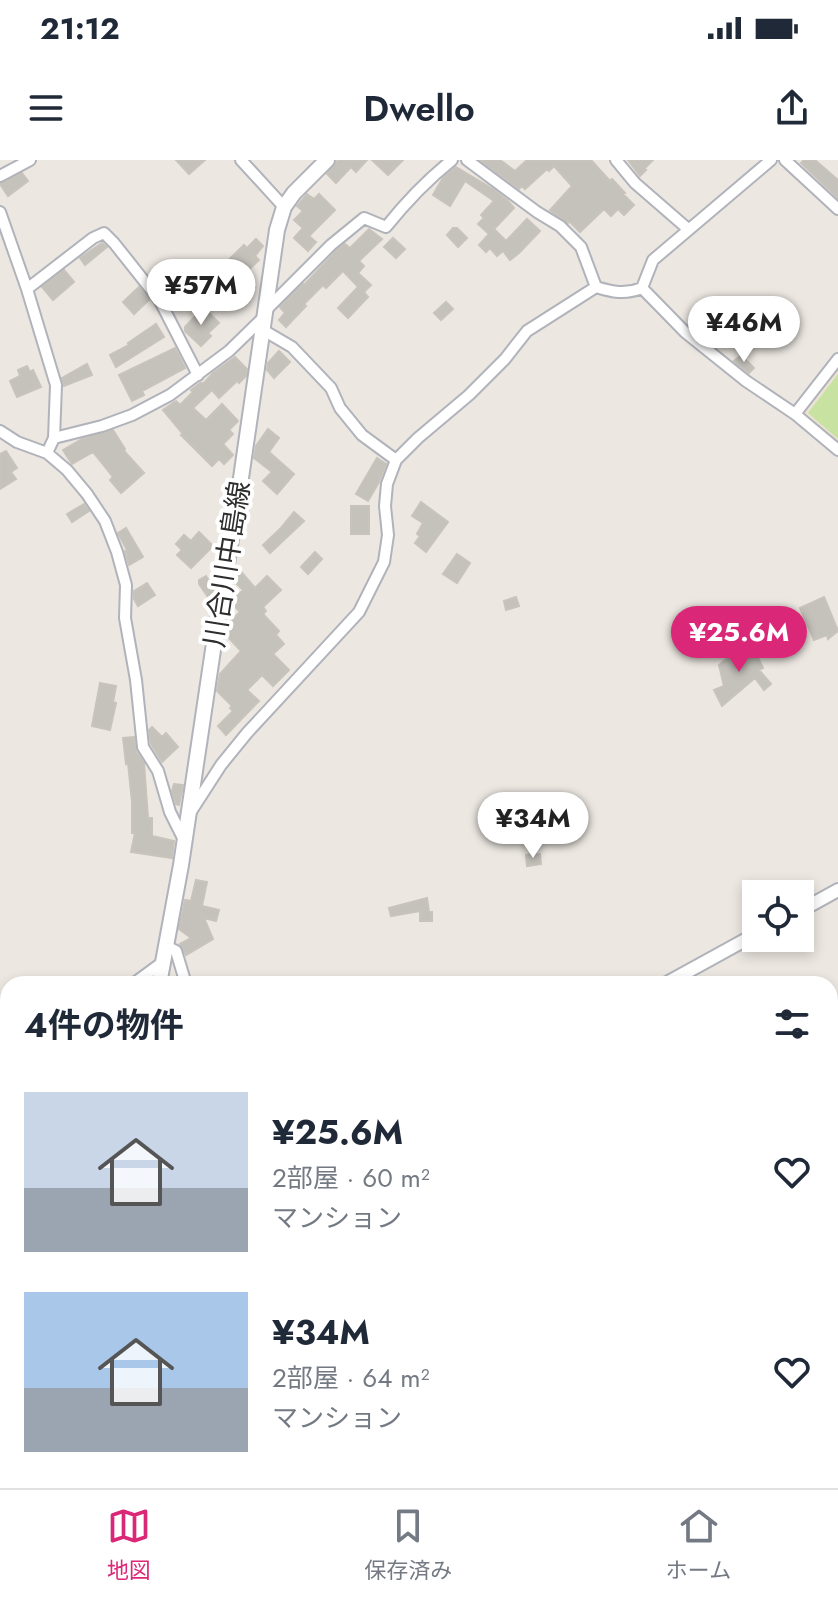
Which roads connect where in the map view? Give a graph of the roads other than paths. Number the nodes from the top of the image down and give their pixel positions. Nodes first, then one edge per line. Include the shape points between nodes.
1 (30, 160) edge
2 (241, 160) edge
3 (327, 160) edge
4 (452, 160) edge
5 (467, 160) edge
6 (616, 160) edge
7 (771, 160) edge
8 (785, 160) edge
9 (0, 176) edge
10 (284, 207) junction
11 (838, 209) edge
12 (0, 212) edge
13 (688, 229) junction
14 (596, 287) junction
15 (642, 288) junction
16 (27, 289) junction
17 (265, 319) junction
18 (838, 359) edge
19 (198, 375) junction
20 (795, 414) junction
21 (0, 431) edge
22 (54, 438) junction
23 (838, 450) edge
24 (47, 453) junction
25 (396, 460) junction
26 (187, 819) junction
27 (184, 840) junction
28 (838, 890) edge
29 (814, 903) edge
30 (742, 942) edge
31 (166, 946) junction
32 (163, 962) junction
33 (144, 976) edge
34 (160, 976) edge
35 (184, 976) edge
36 (680, 976) edge

1 - 9 street
2 - 10 street
3 - 10 main road, 川合川中島線
4 - 17 street via 386,227 364,218 331,245
5 - 14 street via 560,226 581,247
6 - 13 street
7 - 13 street
8 - 11 street
10 - 17 main road, 川合川中島線
12 - 16 street
13 - 15 street via 653,260
14 - 15 street via 616,293
14 - 25 street via 527,331 469,395
15 - 20 street via 685,332
16 - 19 street via 104,233 160,301
16 - 22 street via 56,385
17 - 19 street
17 - 25 street via 331,388 362,435
17 - 26 main road, 川合川中島線
18 - 20 street
19 - 22 street via 132,415
20 - 23 street
21 - 24 street
22 - 24 street
24 - 27 street via 87,494 117,552 126,585 125,618 143,747 158,771
25 - 26 street via 387,484 384,562 359,612 247,733
26 - 27 main road, 川合川中島線
27 - 31 main road, 川合川中島線
28 - 29 street
30 - 36 street
31 - 32 main road, 川合川中島線
31 - 35 street via 176,951
32 - 33 street
32 - 34 main road, 川合川中島線

